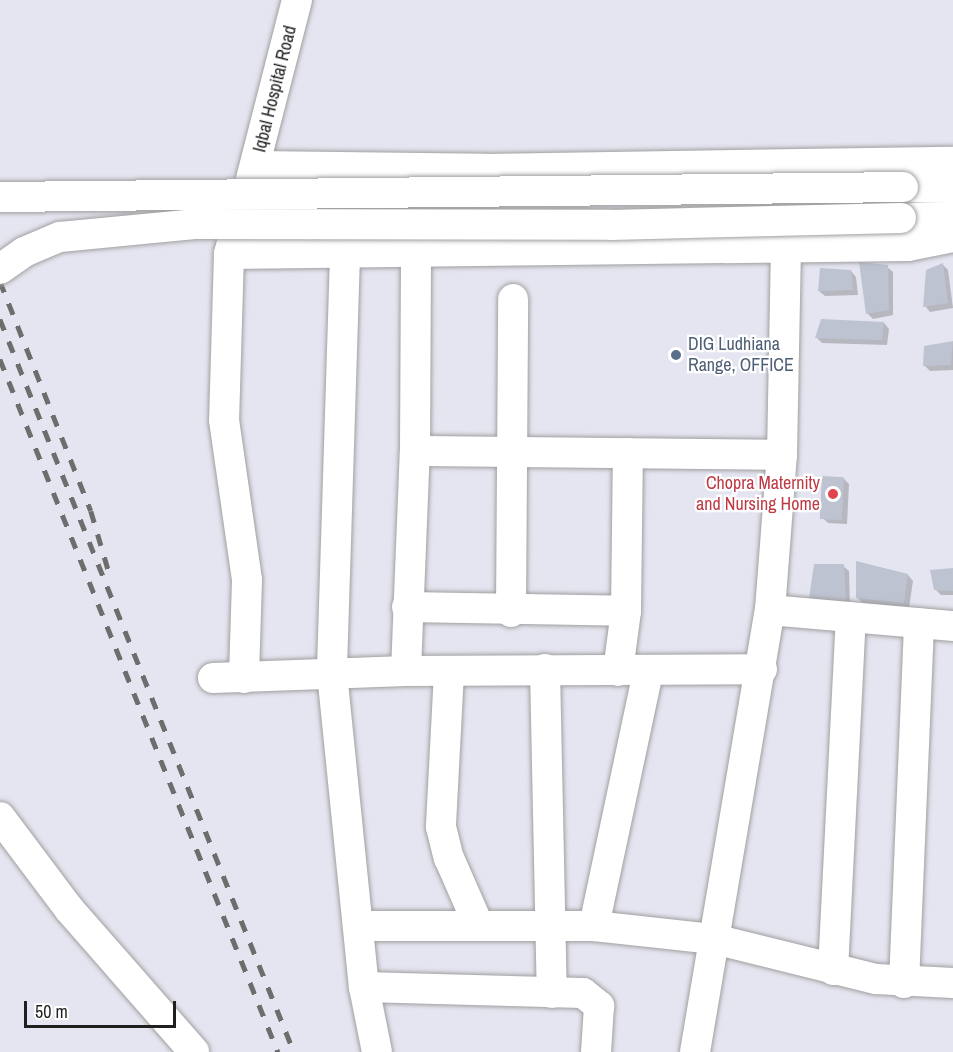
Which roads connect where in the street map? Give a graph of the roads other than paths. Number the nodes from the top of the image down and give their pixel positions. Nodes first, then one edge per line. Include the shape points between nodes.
1 (297, 0) edge
2 (953, 162) edge
3 (253, 171) junction
4 (953, 188) edge
5 (0, 196) edge
6 (953, 217) edge
7 (953, 237) edge
8 (786, 249) junction
9 (416, 252) junction
10 (229, 254) junction
11 (345, 255) junction
12 (0, 268) edge
13 (513, 298) dead end
14 (415, 451) junction
15 (628, 453) junction
16 (511, 454) junction
17 (782, 455) junction
18 (407, 607) junction
19 (770, 610) junction
20 (626, 611) junction
21 (511, 612) junction
22 (851, 617) junction
23 (919, 623) junction
24 (953, 626) edge
25 (545, 669) junction
26 (762, 669) junction
27 (406, 671) junction
28 (618, 671) junction
29 (449, 672) junction
30 (648, 672) junction
31 (333, 673) junction
32 (213, 678) dead end
33 (244, 678) junction
34 (0, 817) edge
35 (551, 923) junction
36 (478, 924) junction
37 (358, 926) junction
38 (594, 926) junction
39 (714, 939) junction
40 (833, 970) junction
41 (904, 983) junction
42 (953, 983) edge
43 (364, 987) junction
44 (552, 993) junction
45 (194, 1052) edge
46 (377, 1052) edge
47 (596, 1052) edge
48 (695, 1052) edge

1 - 3 street, Iqbal Hospital Road
2 - 3 street
3 - 10 street, Iqbal Hospital Road
4 - 5 street, bridge
6 - 12 street, bridge via 602,225 194,224 60,237 24,252
7 - 8 street via 908,246
8 - 9 street
8 - 17 street
9 - 11 street
9 - 14 street
10 - 11 street
10 - 33 street, Iqbal Hospital Road via 224,420 247,580
11 - 31 street
13 - 16 street
14 - 16 street
14 - 18 street
15 - 16 street
15 - 17 street
15 - 20 street
16 - 21 street
17 - 19 street
18 - 21 street
18 - 27 street
19 - 22 street
19 - 26 street
20 - 21 street
20 - 28 street
22 - 23 street
22 - 40 street
23 - 24 street
23 - 41 street
25 - 28 street
25 - 29 street
25 - 35 street
26 - 30 street
26 - 39 street
27 - 29 street
27 - 31 street
28 - 30 street
29 - 36 street via 441,827 449,858
30 - 38 street
31 - 33 street
31 - 37 street
32 - 33 street
34 - 45 street via 69,909
35 - 36 street
35 - 38 street
35 - 44 street
36 - 37 street
37 - 43 street
38 - 39 street
39 - 40 street
39 - 48 street
40 - 41 street
41 - 42 street
43 - 44 street
43 - 46 street
44 - 47 street via 583,993 594,998 601,1016

